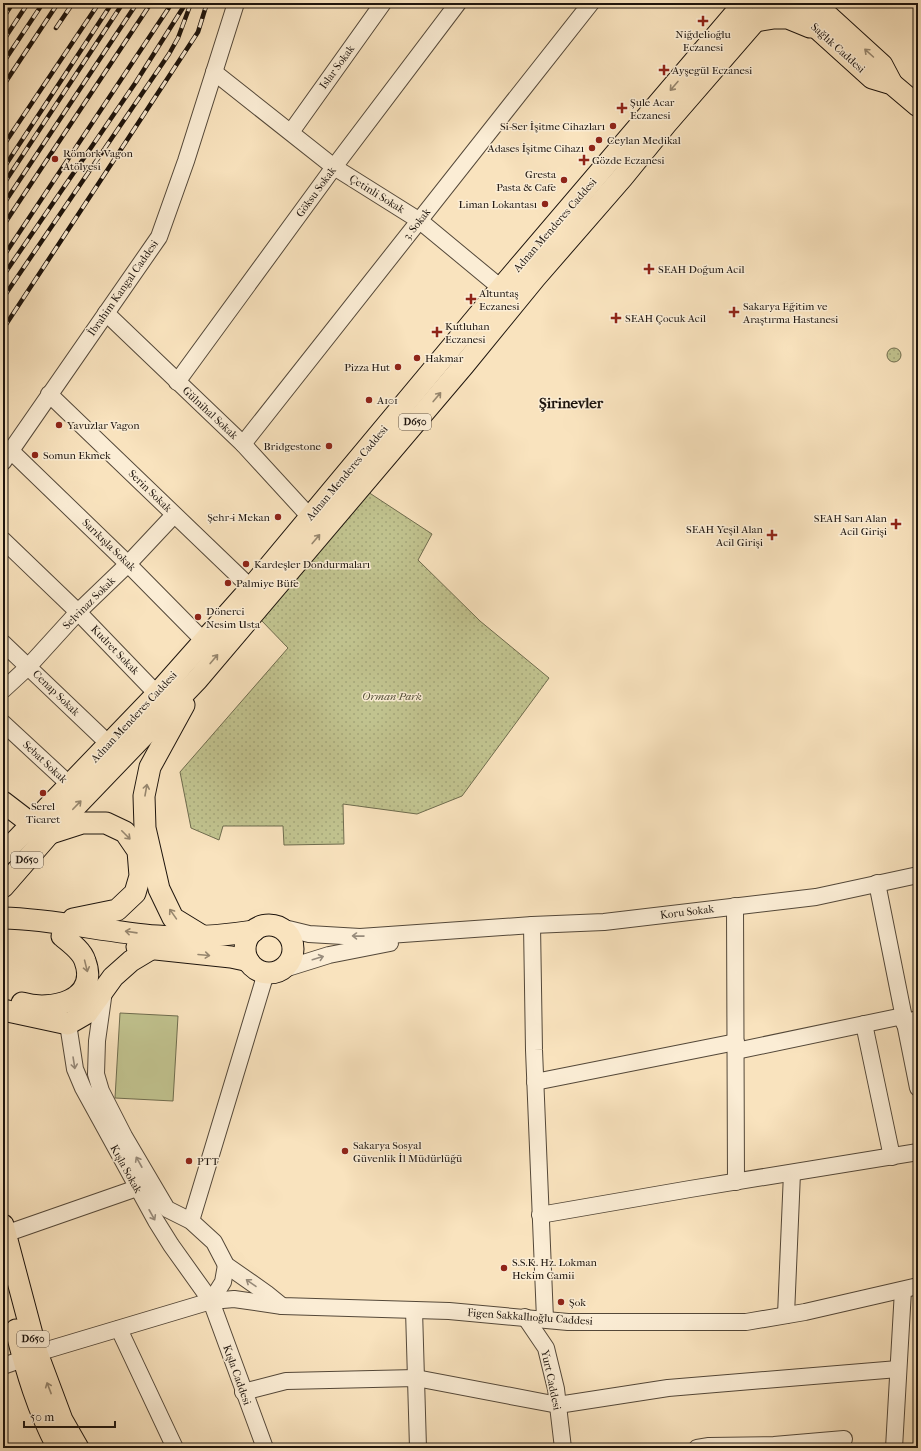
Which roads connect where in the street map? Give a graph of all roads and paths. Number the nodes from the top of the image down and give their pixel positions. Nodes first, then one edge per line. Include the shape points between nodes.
1 (236, 3) edge
2 (383, 3) edge
3 (458, 3) edge
4 (591, 3) edge
5 (744, 3) edge
6 (771, 3) edge
7 (789, 3) edge
8 (816, 4) edge
9 (755, 21) junction
10 (823, 34) junction
11 (214, 72) junction
12 (892, 84) junction
13 (918, 106) edge
14 (291, 132) junction
15 (334, 167) junction
16 (420, 220) junction
17 (501, 288) junction
18 (106, 313) junction
19 (177, 382) junction
20 (50, 394) junction
21 (243, 444) junction
22 (7, 457) edge
23 (174, 515) junction
24 (310, 517) junction
25 (3, 540) edge
26 (128, 564) junction
27 (251, 588) junction
28 (78, 612) junction
29 (204, 641) junction
30 (3, 643) edge
31 (28, 667) junction
32 (197, 680) junction
33 (3, 690) edge
34 (158, 694) junction
35 (3, 723) edge
36 (109, 744) junction
37 (70, 785) junction
38 (3, 802) edge
39 (41, 829) junction
40 (3, 854) edge
41 (918, 875) edge
42 (877, 883) junction
43 (3, 887) edge
44 (735, 906) junction
45 (3, 918) edge
46 (27, 925) junction
47 (276, 926) junction
48 (532, 926) junction
49 (60, 929) junction
50 (254, 930) junction
51 (453, 932) junction
52 (3, 933) edge
53 (204, 937) junction
54 (152, 949) junction
55 (265, 968) junction
56 (104, 991) junction
57 (3, 996) edge
58 (3, 1010) edge
59 (908, 1019) edge
60 (68, 1024) junction
61 (864, 1024) junction
62 (736, 1047) junction
63 (916, 1067) edge
64 (535, 1082) junction
65 (918, 1088) edge
66 (918, 1152) edge
67 (892, 1156) junction
68 (792, 1173) junction
69 (736, 1182) junction
70 (137, 1188) junction
71 (540, 1215) junction
72 (191, 1221) junction
73 (4, 1230) edge
74 (171, 1245) junction
75 (226, 1265) junction
76 (3, 1280) edge
77 (918, 1286) edge
78 (902, 1290) junction
79 (211, 1301) junction
80 (282, 1306) junction
81 (414, 1310) junction
82 (786, 1315) junction
83 (525, 1317) junction
84 (545, 1319) junction
85 (119, 1329) junction
86 (30, 1356) junction
87 (3, 1366) edge
88 (898, 1369) junction
89 (416, 1378) junction
90 (243, 1392) junction
91 (558, 1405) junction
92 (844, 1439) dead end
93 (774, 1446) edge
94 (705, 1447) edge
95 (58, 1448) edge
96 (78, 1448) edge
97 (175, 1448) edge
98 (265, 1448) edge
99 (406, 1448) edge
100 (418, 1448) edge
101 (562, 1448) edge
102 (894, 1448) edge

1 - 11 street, İbrahim Kangal Caddesi
2 - 14 street, Islar Sokak
3 - 15 street, Göksu Sokak
4 - 16 street, 3. Sokak
5 -> 17 main road, Adnan Menderes Caddesi
6 - 9 main road, Adnan Menderes Caddesi / D650
7 - 10 main road, Sağlık Caddesi
12 -> 8 main road, Sağlık Caddesi via 882,65
9 - 10 main road via 788,18
32 -> 9 main road, Adnan Menderes Caddesi / D650
10 - 12 main road, Sağlık Caddesi via 872,78
11 - 14 street, Çetinli Sokak
11 - 18 street, İbrahim Kangal Caddesi via 159,237
12 - 13 main road, Sağlık Caddesi
14 - 15 street, Çetinli Sokak
15 - 16 street, Çetinli Sokak
15 - 19 street, Göksu Sokak
16 - 17 street, Çetinli Sokak
16 - 21 street, 3. Sokak
17 - 24 main road, Adnan Menderes Caddesi
18 - 19 street, Gülnihal Sokak
18 - 20 street, İbrahim Kangal Caddesi
19 - 21 street, Gülnihal Sokak
20 - 22 street, İbrahim Kangal Caddesi
20 - 23 street, Serin Sokak
21 - 24 street, Gülnihal Sokak
22 - 26 street, Sarıkışla Sokak
23 - 26 street, Selvinaz Sokak
23 - 27 street, Serin Sokak
24 - 27 main road, Adnan Menderes Caddesi
25 - 28 street, Kudret Sokak
26 - 28 street, Selvinaz Sokak
26 - 29 street, Sarıkışla Sokak
27 - 29 main road, Adnan Menderes Caddesi
28 - 31 street, Selvinaz Sokak
28 - 34 street, Kudret Sokak
29 - 34 main road, Adnan Menderes Caddesi
30 - 31 street, Cenap Sokak
31 - 33 street, Selvinaz Sokak
31 - 36 street, Cenap Sokak
39 -> 32 main road, Adnan Menderes Caddesi / D650
53 -> 32 main road via 174,918 159,890 145,828 144,796 150,767
34 - 36 main road, Adnan Menderes Caddesi
35 - 37 street, Sebat Sokak
36 - 37 main road, Adnan Menderes Caddesi
37 - 39 main road, Adnan Menderes Caddesi
38 - 39 main road
39 - 40 main road
39 - 43 main road, D650
39 -> 49 main road via 82,823 106,823 125,832 138,851 140,876 135,893 117,910
41 - 42 street, Koru Sokak
42 - 44 street, Koru Sokak via 816,897
42 - 59 street
44 - 48 street, Koru Sokak via 604,922
44 - 62 street
45 - 46 main road
46 - 49 main road
46 - 52 main road
47 - 50 main road via 260,926
51 -> 47 street via 360,937 309,934
47 - 55 main road via 289,935 293,950 291,958 287,964
48 - 51 street, Koru Sokak
48 - 64 street
53 -> 49 main road
49 - 54 main road
49 -> 57 main road via 85,960 88,978 83,991 68,1002 43,1006 30,1005
50 - 53 main road
50 - 55 main road via 248,937 245,952
55 -> 51 street
54 -> 55 main road via 231,957
54 - 56 main road via 131,961 113,977
55 - 72 street
56 - 60 main road via 87,1013
72 -> 56 street, Kışla Sokak via 167,1209 101,1091 96,1074
58 - 60 main road
59 - 61 street
59 - 63 street
60 -> 70 street, Kışla Sokak via 75,1069
61 - 62 street
61 - 67 street
62 - 64 street
62 - 69 street
63 - 65 street
64 - 71 street
66 - 67 street
67 - 68 street
68 - 69 street
68 - 82 street
69 - 71 street
70 - 73 street
70 -> 74 street, Kışla Sokak
71 - 84 street
72 - 74 street via 177,1224 171,1232
72 - 75 street, Kışla Sokak via 214,1242
73 - 86 main road, D650
74 - 79 street, Kışla Sokak
75 - 79 street via 223,1282
80 -> 75 street
76 - 86 main road
77 - 78 street, Figen Sakkallıoğlu Caddesi
78 - 82 street, Figen Sakkallıoğlu Caddesi
78 - 88 street
79 - 80 street, Figen Sakkallıoğlu Caddesi via 234,1299
79 - 85 street, Figen Sakkallıoğlu Caddesi
79 - 90 street, Kışla Caddesi
80 - 81 street, Figen Sakkallıoğlu Caddesi
81 - 83 street, Figen Sakkallıoğlu Caddesi via 449,1310
81 - 89 street
82 - 84 street, Figen Sakkallıoğlu Caddesi via 746,1322 568,1322
83 - 84 street, Figen Sakkallıoğlu Caddesi
83 - 91 street, Yurt Caddesi via 546,1348
85 - 86 street, Figen Sakkallıoğlu Caddesi
85 - 97 street
86 - 87 street, Figen Sakkallıoğlu Caddesi
86 - 95 main road via 40,1409
96 -> 86 main road, D650
88 - 91 street via 668,1388
88 - 102 street
89 - 90 street via 286,1381
89 - 91 street
89 - 100 street
90 - 98 street, Kışla Caddesi
91 - 101 street, Yurt Caddesi
92 - 93 street
93 - 94 street
99 - 100 street

